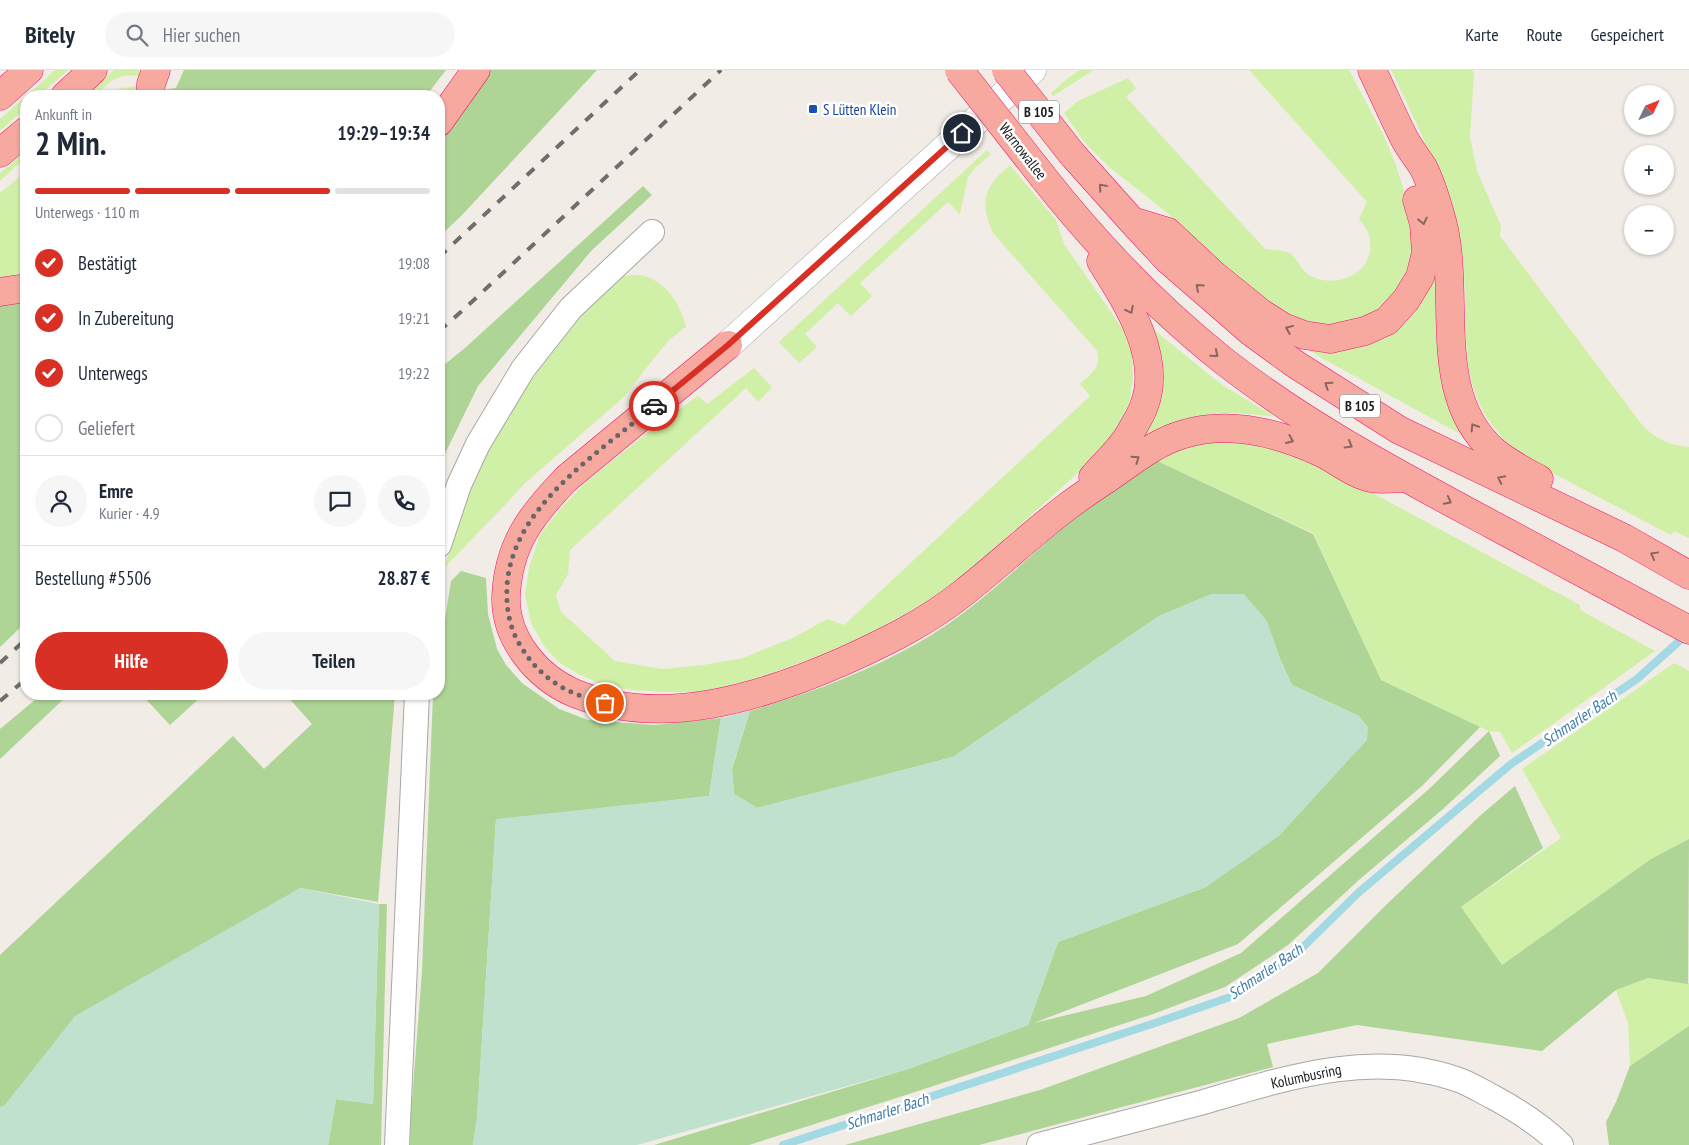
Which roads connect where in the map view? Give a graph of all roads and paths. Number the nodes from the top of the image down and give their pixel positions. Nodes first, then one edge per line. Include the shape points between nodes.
1 (29, 70) edge
2 (93, 70) edge
3 (156, 70) edge
4 (458, 70) edge
5 (476, 70) edge
6 (959, 70) edge
7 (1006, 70) edge
8 (1032, 70) edge
9 (1372, 70) edge
10 (71, 90) edge
11 (150, 90) edge
12 (443, 90) edge
13 (0, 96) edge
14 (445, 114) edge
15 (20, 136) edge
16 (1405, 139) junction
17 (0, 153) edge
18 (1068, 209) junction
19 (1130, 220) junction
20 (652, 232) dead end
21 (20, 289) edge
22 (0, 292) edge
23 (728, 345) joint
24 (1405, 478) junction
25 (1067, 507) junction
26 (445, 526) edge
27 (1624, 538) junction
28 (1687, 573) edge
29 (1689, 630) edge
30 (417, 700) edge
31 (397, 1145) edge
32 (1039, 1145) edge
33 (1561, 1145) edge

1 - 13 highway
2 - 10 highway
3 - 11 highway
4 - 12 highway
5 - 14 highway
6 - 18 highway, Warnowallee / B 105, bridge
19 -> 7 highway, B 105, bridge via 1072,154
8 - 23 street
9 - 16 highway
15 - 17 highway
16 -> 19 highway via 1409,172 1424,224 1426,253 1420,277 1406,300 1387,321 1365,332 1330,339 1283,327 1214,275 1168,232
27 -> 16 highway via 1586,504 1512,464 1493,450 1468,416 1452,365 1449,269 1442,223 1424,169
18 -> 24 highway, B 105 via 1184,328 1226,362 1334,437
18 -> 25 highway via 1118,287 1134,320 1146,346 1149,378 1145,405 1129,435
27 -> 19 highway, B 105 via 1399,430 1344,396 1251,332 1167,259
20 - 26 street via 571,308 523,369 478,444
21 - 22 highway
23 - 25 highway via 566,478 543,502 518,543 508,572 506,601 510,624 536,668 569,690 617,706 684,708 755,694 819,672 900,634 931,615 961,595
25 -> 24 highway via 1148,450 1183,434 1221,427 1278,435 1366,478
24 -> 29 highway, B 105
28 -> 27 highway, B 105
30 - 31 street
32 - 33 street, Kolumbusring via 1321,1071 1399,1066 1457,1079 1510,1106

